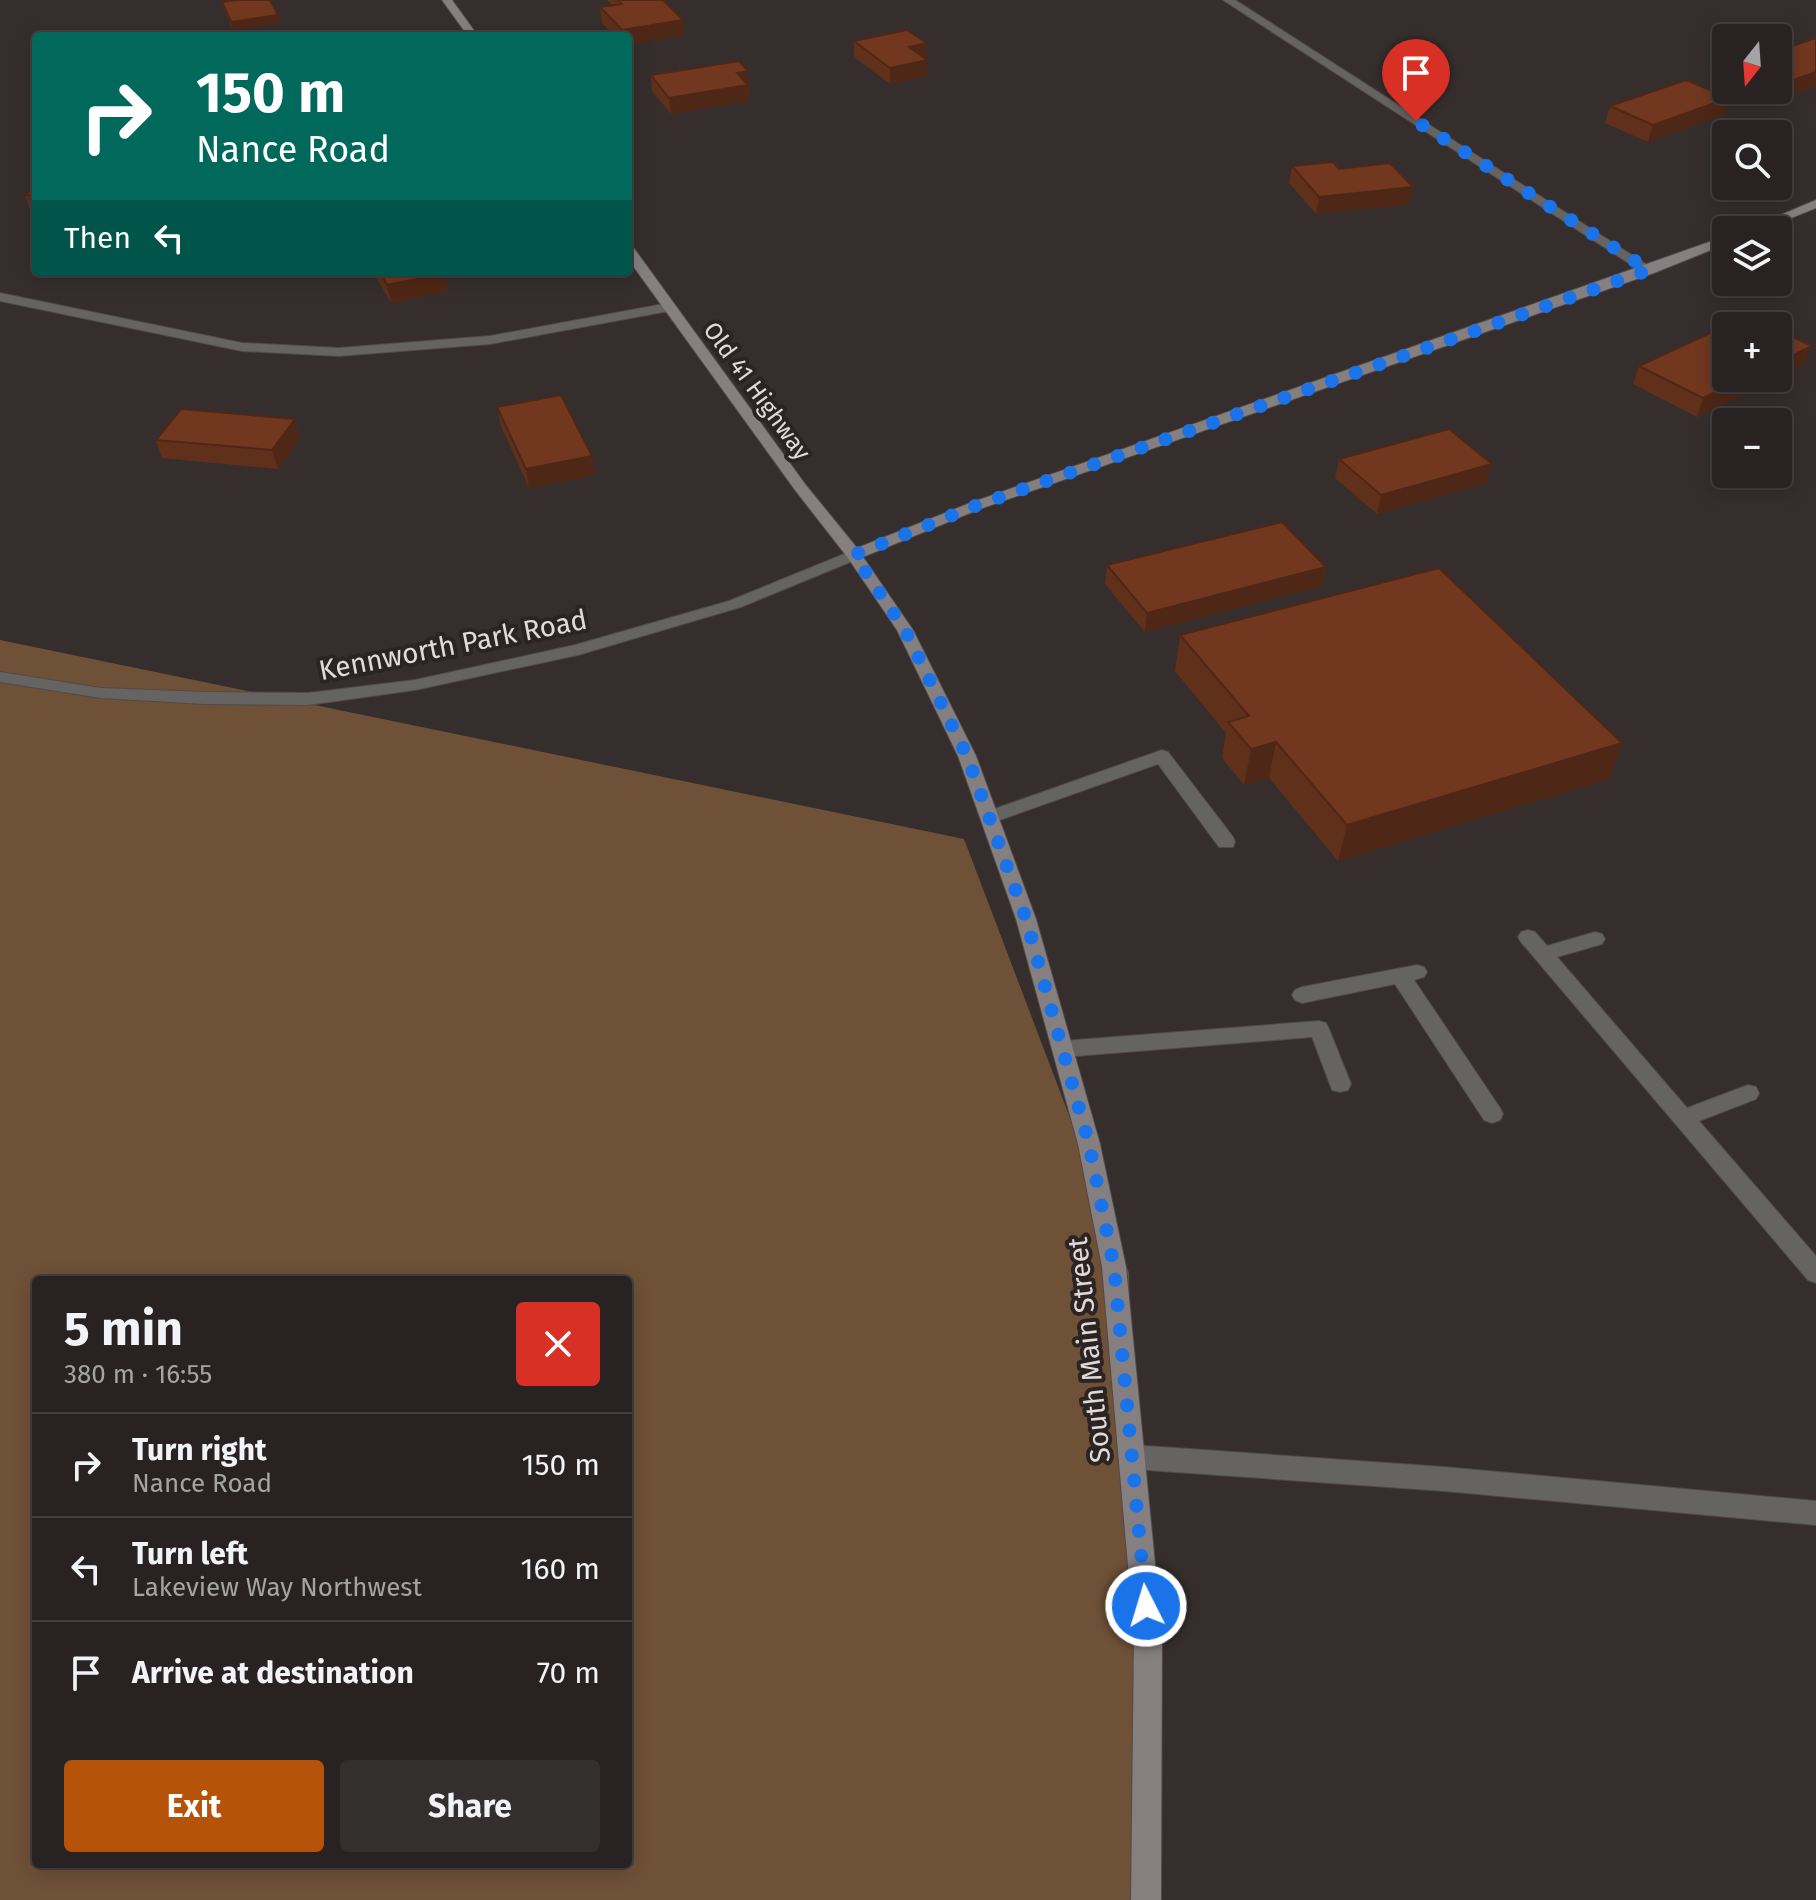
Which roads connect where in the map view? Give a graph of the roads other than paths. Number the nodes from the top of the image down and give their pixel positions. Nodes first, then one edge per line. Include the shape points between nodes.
1 (447, 0) edge
2 (1228, 0) edge
3 (470, 32) edge
4 (1816, 204) edge
5 (1786, 216) edge
6 (1712, 245) edge
7 (632, 256) edge
8 (1649, 270) junction
9 (0, 297) edge
10 (669, 307) junction
11 (854, 555) junction
12 (0, 677) edge
13 (990, 817) junction
14 (1226, 842) dead end
15 (1528, 937) dead end
16 (1595, 939) dead end
17 (1543, 954) junction
18 (1302, 995) dead end
19 (1063, 1049) junction
20 (1340, 1084) dead end
21 (1748, 1093) dead end
22 (1492, 1114) dead end
23 (1684, 1118) junction
24 (1816, 1273) edge
25 (1132, 1457) junction
26 (1816, 1513) edge
27 (1146, 1900) edge

1 - 3 main road
2 - 8 street
4 - 5 main road
6 - 8 main road
7 - 10 main road, Old 41 Highway
8 - 11 main road via 1004,496
9 - 10 street via 242,347 339,352 490,340
10 - 11 main road, Old 41 Highway
11 - 12 street, Kennworth Park Road via 735,604 578,650 415,685 308,699 204,698 101,693
11 - 13 main road, South Main Street via 905,630 967,756
13 - 14 street via 1162,756
13 - 19 main road, South Main Street
15 - 17 street
16 - 17 street
17 - 23 street
18 - 22 street via 1408,974
19 - 20 street via 1319,1029
19 - 25 main road, South Main Street via 1114,1267
21 - 23 street
23 - 24 street
25 - 26 street
25 - 27 main road, South Main Street via 1148,1635

